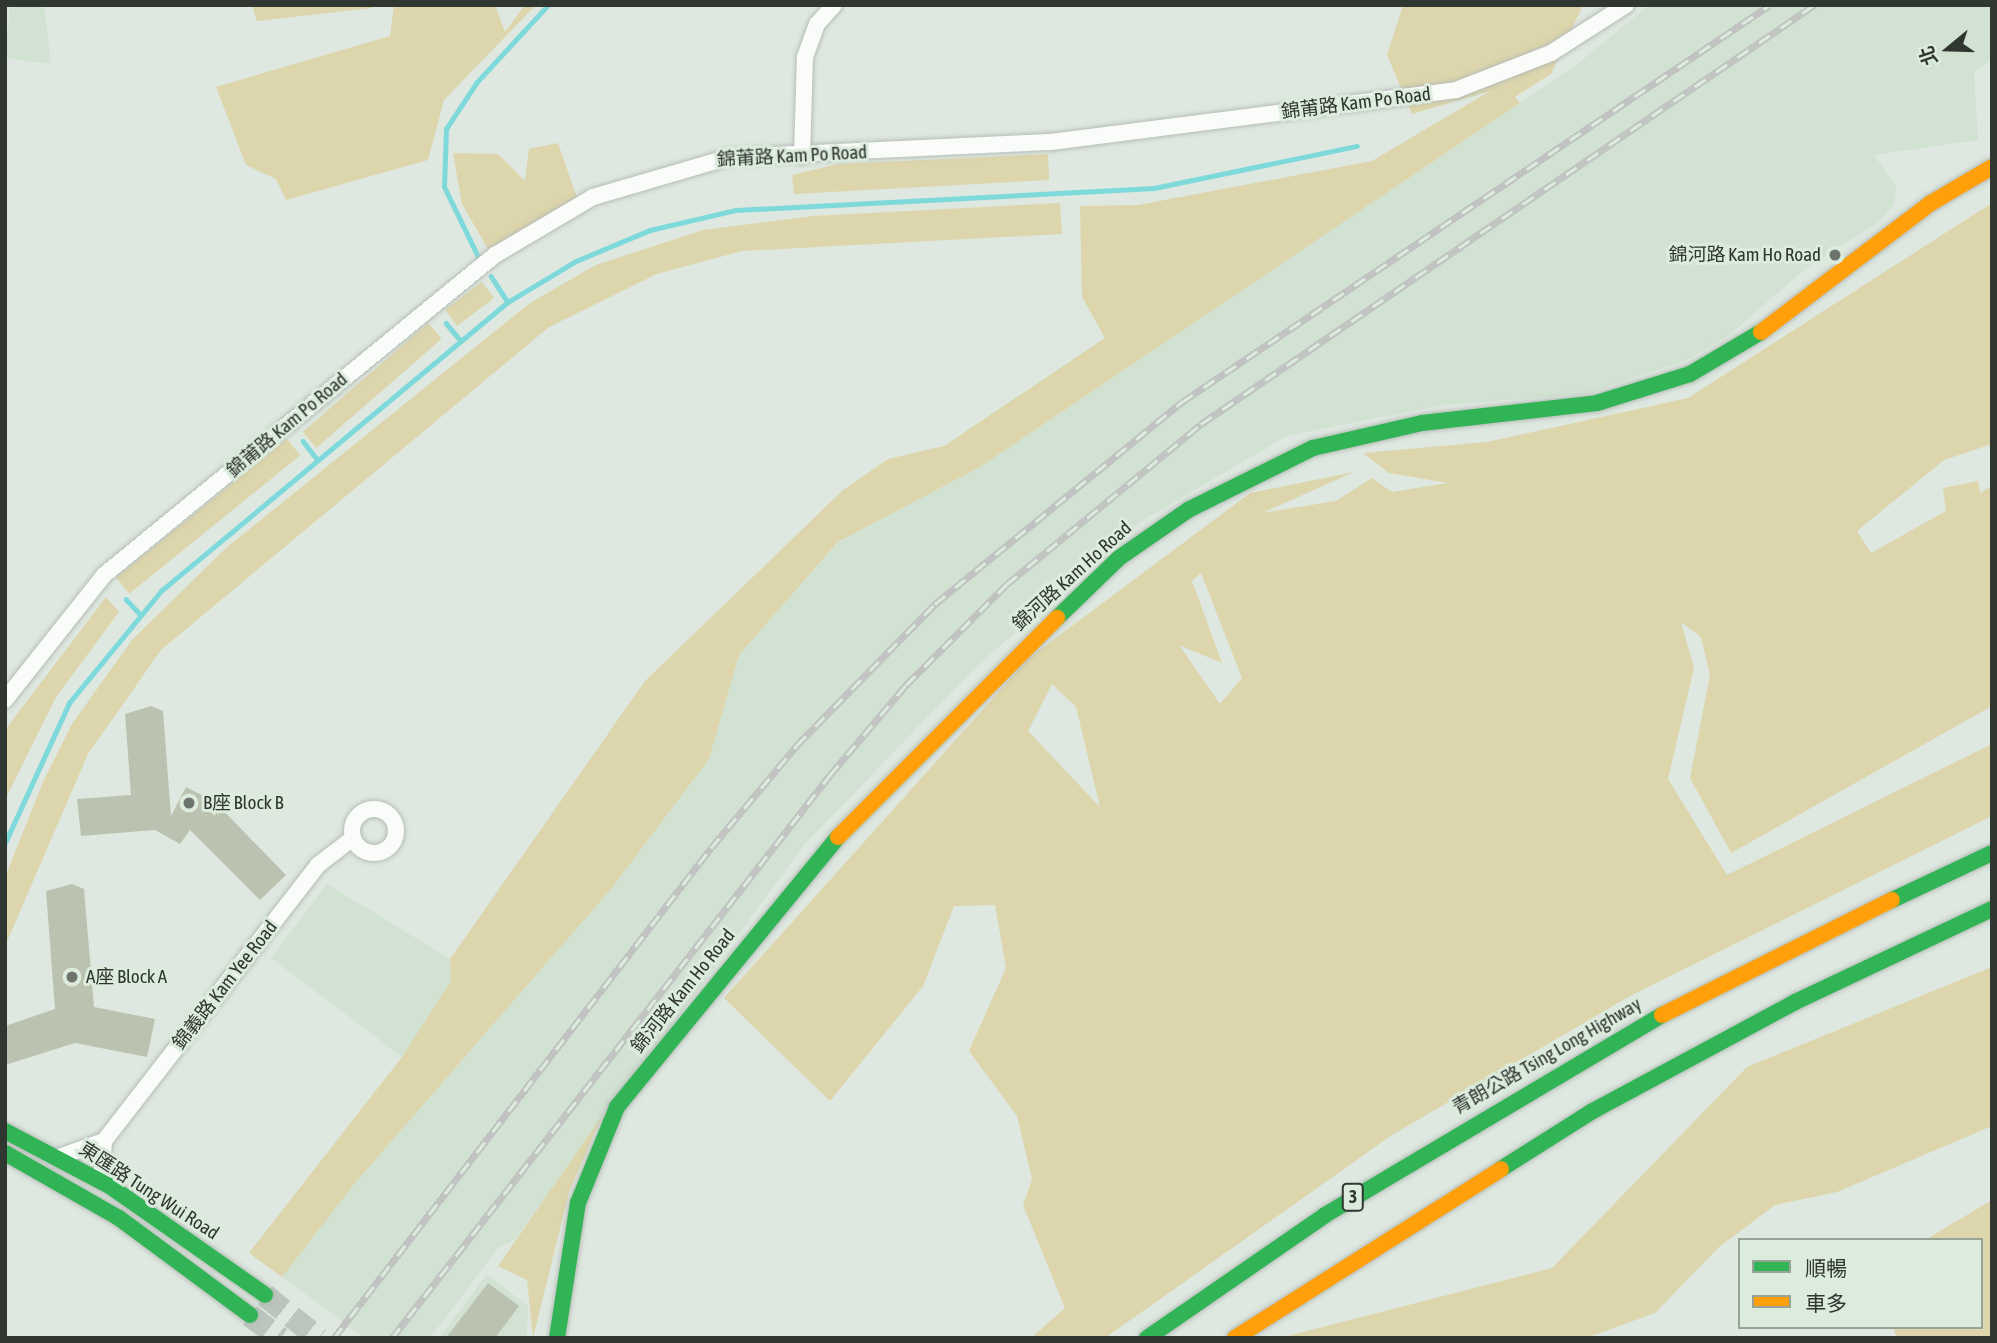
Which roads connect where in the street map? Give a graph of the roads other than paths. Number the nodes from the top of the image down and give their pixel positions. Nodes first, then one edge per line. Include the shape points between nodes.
1 (834, 5) edge
2 (1626, 5) edge
3 (802, 156) junction
4 (1992, 167) edge
5 (5, 701) edge
6 (353, 838) dead end
7 (1992, 853) edge
8 (1992, 909) edge
9 (5, 1131) edge
10 (104, 1141) junction
11 (5, 1153) edge
12 (58, 1157) junction
13 (111, 1187) junction
14 (265, 1295) tunnel mouth
15 (250, 1315) tunnel mouth
16 (557, 1338) edge
17 (1147, 1338) edge
18 (1235, 1338) edge

1 - 3 street via 817,24 805,57
2 - 3 street, 錦莆路 Kam Po Road via 1542,58 1456,90 1051,142
3 - 5 street, 錦莆路 Kam Po Road via 730,157 661,173 578,204 519,239 104,575
4 - 16 main road, 錦河路 Kam Ho Road via 1931,203 1756,335 1690,374 1597,403 1422,423 1313,448 1188,510 1119,558 862,807 617,1107 578,1203
6 - 10 street, 錦義路 Kam Yee Road via 318,865
7 - 17 main road, 青朗公路 Tsing Long Highway / 3 via 1781,952 1566,1067 1325,1215
8 - 18 main road via 1795,1002 1591,1112
9 - 12 main road, 東匯路 Tung Wui Road
10 - 12 street
10 - 13 street via 102,1167
11 - 15 main road, 東匯路 Tung Wui Road via 119,1218
12 - 13 main road, 東匯路 Tung Wui Road
13 - 14 main road, 東匯路 Tung Wui Road

